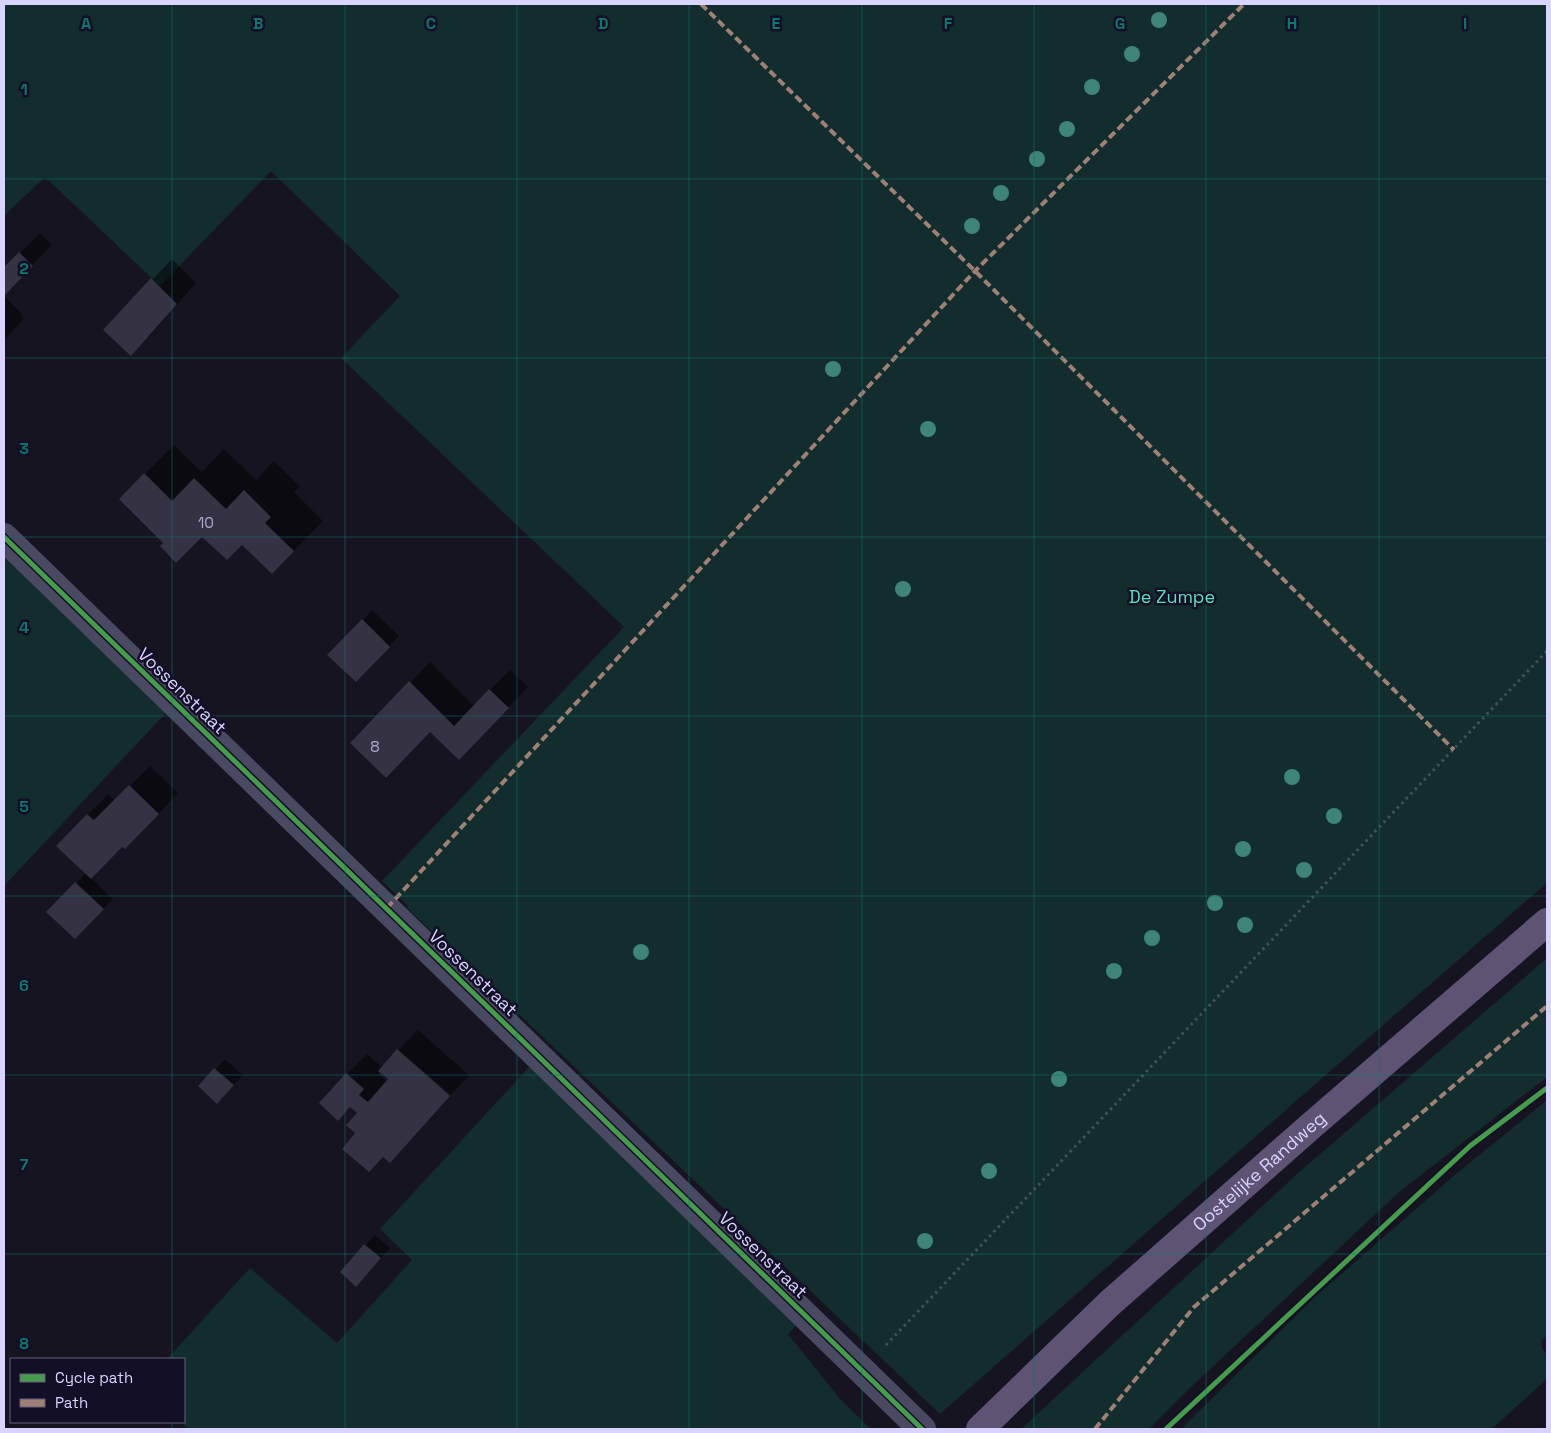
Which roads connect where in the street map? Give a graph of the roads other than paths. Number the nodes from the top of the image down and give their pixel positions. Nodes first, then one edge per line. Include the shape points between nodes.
1 (4, 538) edge
2 (1547, 922) edge
3 (922, 1429) edge
4 (980, 1429) edge

1 - 3 street, Vossenstraat
2 - 4 main road, Oostelijke Randweg via 1118,1296

